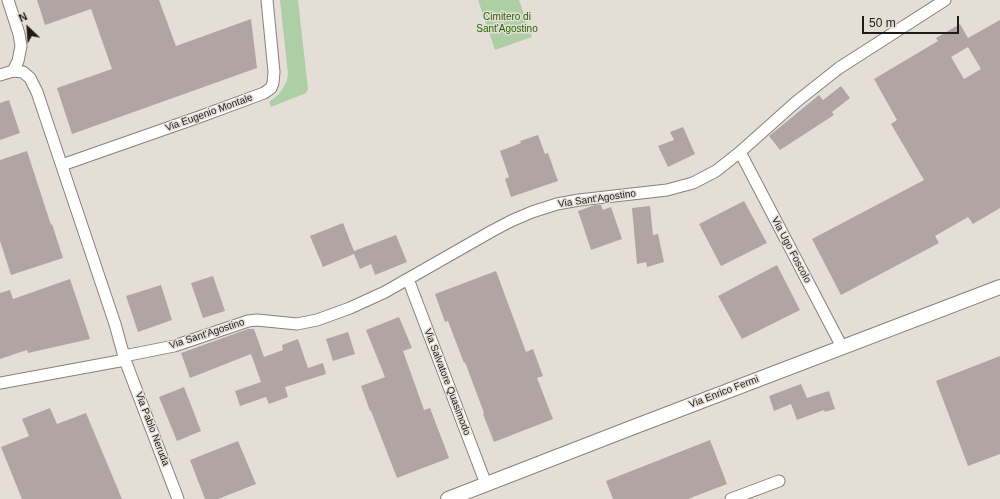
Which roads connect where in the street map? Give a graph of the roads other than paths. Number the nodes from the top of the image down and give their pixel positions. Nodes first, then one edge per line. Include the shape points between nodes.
1 (8, 0) edge
2 (267, 0) edge
3 (945, 0) edge
4 (13, 71) junction
5 (0, 75) edge
6 (740, 152) junction
7 (62, 165) junction
8 (408, 279) junction
9 (1000, 287) edge
10 (842, 347) junction
11 (124, 358) junction
12 (0, 383) edge
13 (779, 481) dead end
14 (486, 484) junction
15 (178, 499) edge
16 (448, 499) edge
17 (731, 499) edge

1 - 4 street via 21,46
2 - 7 street, Via Eugenio Montale via 274,72 271,88 264,93
3 - 6 street, Via Sant'Agostino via 839,68
4 - 5 street
4 - 7 street via 22,72 30,78 38,92
6 - 8 street, Via Sant'Agostino via 703,178 680,187 579,200 532,212 492,231
6 - 10 street, Via Ugo Foscolo
7 - 11 street
8 - 11 street, Via Sant'Agostino via 350,308 317,320 297,324 248,321 174,346
8 - 14 street, Via Salvatore Quasimodo
9 - 10 street, Via Enrico Fermi
10 - 14 street, Via Enrico Fermi
11 - 12 street, Via Sant'Agostino
11 - 15 street, Via Pablo Neruda
13 - 17 street
14 - 16 street, Via Enrico Fermi

